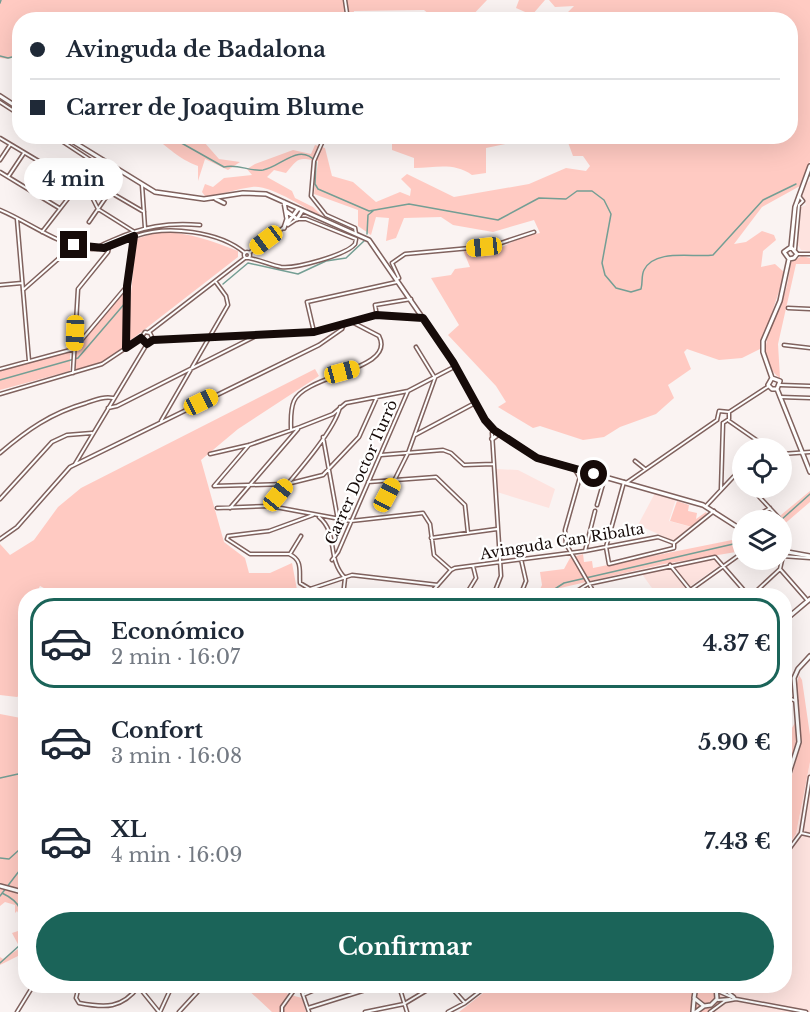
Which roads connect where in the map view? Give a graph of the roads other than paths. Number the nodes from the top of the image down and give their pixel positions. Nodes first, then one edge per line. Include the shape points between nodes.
1 (0, 138) edge
2 (10, 144) junction
3 (66, 144) edge
4 (77, 144) edge
5 (321, 144) edge
6 (24, 153) junction
7 (95, 155) junction
8 (0, 160) edge
9 (103, 160) junction
10 (92, 161) junction
11 (100, 164) junction
12 (94, 165) junction
13 (810, 166) edge
14 (0, 172) edge
15 (8, 177) junction
16 (83, 178) junction
17 (78, 185) junction
18 (142, 185) junction
19 (108, 191) junction
20 (214, 199) junction
21 (224, 202) dead end
22 (284, 202) junction
23 (59, 208) junction
24 (98, 209) junction
25 (0, 210) edge
26 (300, 210) junction
27 (286, 211) junction
28 (144, 212) junction
29 (315, 217) junction
30 (295, 218) junction
31 (17, 219) junction
32 (306, 219) junction
33 (89, 222) dead end
34 (200, 225) dead end
35 (145, 228) junction
36 (284, 228) junction
37 (133, 231) junction
38 (42, 232) junction
39 (534, 232) dead end
40 (356, 234) junction
41 (134, 236) junction
42 (74, 245) junction
43 (109, 247) junction
44 (793, 248) junction
45 (97, 249) junction
46 (247, 253) junction
47 (796, 254) junction
48 (810, 254) edge
49 (247, 258) junction
50 (789, 259) junction
51 (398, 280) junction
52 (215, 281) junction
53 (22, 283) junction
54 (0, 285) edge
55 (127, 286) junction
56 (23, 290) junction
57 (411, 299) junction
58 (788, 308) dead end
59 (810, 309) edge
60 (376, 315) junction
61 (423, 318) junction
62 (351, 322) junction
63 (344, 324) junction
64 (149, 332) junction
65 (314, 332) junction
66 (258, 335) junction
67 (141, 338) junction
68 (209, 338) junction
69 (153, 340) junction
70 (147, 344) junction
71 (784, 345) dead end
72 (416, 347) dead end
73 (126, 348) junction
74 (810, 348) edge
75 (74, 349) junction
76 (29, 361) junction
77 (456, 366) junction
78 (0, 369) edge
79 (190, 370) junction
80 (73, 373) junction
81 (435, 378) junction
82 (772, 378) junction
83 (780, 385) junction
84 (769, 386) junction
85 (810, 386) edge
86 (777, 389) junction
87 (408, 391) junction
88 (0, 394) edge
89 (377, 397) junction
90 (780, 397) junction
91 (114, 398) junction
92 (810, 398) edge
93 (475, 403) junction
94 (340, 407) junction
95 (108, 408) junction
96 (729, 412) junction
97 (717, 420) junction
98 (161, 421) junction
99 (729, 421) junction
100 (723, 423) junction
101 (491, 426) junction
102 (300, 427) junction
103 (291, 430) junction
104 (92, 433) junction
105 (492, 433) joint
106 (500, 433) junction
107 (415, 435) junction
108 (323, 436) junction
109 (754, 438) edge
110 (492, 439) junction
111 (249, 445) junction
112 (792, 452) edge
113 (802, 452) junction
114 (810, 452) edge
115 (0, 453) edge
116 (408, 453) junction
117 (210, 454) dead end
118 (380, 455) junction
119 (635, 461) dead end
120 (493, 464) junction
121 (75, 465) junction
122 (575, 469) junction
123 (645, 469) junction
124 (330, 470) junction
125 (810, 472) edge
126 (588, 473) junction
127 (580, 477) junction
128 (605, 477) junction
129 (732, 477) edge
130 (395, 480) junction
131 (368, 482) junction
132 (625, 483) junction
133 (287, 484) junction
134 (249, 485) junction
135 (721, 489) junction
136 (387, 495) dead end
137 (760, 498) edge
138 (0, 499) edge
139 (597, 505) dead end
140 (269, 506) junction
141 (706, 506) junction
142 (217, 508) dead end
143 (230, 508) junction
144 (770, 508) joint
145 (595, 510) dead end
146 (767, 510) edge
147 (714, 511) junction
148 (313, 515) junction
149 (319, 517) junction
150 (338, 520) junction
151 (351, 521) junction
152 (732, 522) edge
153 (497, 529) junction
154 (468, 533) junction
155 (301, 536) dead end
156 (431, 538) junction
157 (0, 539) edge
158 (674, 543) junction
159 (606, 547) junction
160 (585, 550) junction
161 (570, 553) junction
162 (290, 554) junction
163 (792, 556) edge
164 (810, 557) edge
165 (521, 559) junction
166 (732, 559) edge
167 (332, 560) junction
168 (500, 562) junction
169 (472, 565) junction
170 (670, 565) junction
171 (723, 565) junction
172 (451, 570) junction
173 (779, 570) edge
174 (781, 570) edge
175 (345, 578) junction
176 (588, 584) junction
177 (438, 585) junction
178 (304, 588) edge
179 (309, 588) edge
180 (344, 588) edge
181 (435, 588) edge
182 (470, 588) edge
183 (496, 588) edge
184 (523, 588) edge
185 (581, 588) edge
186 (591, 588) edge
187 (689, 588) edge
188 (691, 588) edge
189 (743, 588) edge
190 (759, 588) edge
191 (809, 600) edge
192 (792, 614) edge
193 (810, 656) edge
194 (810, 662) edge
195 (801, 665) junction
196 (792, 699) edge
197 (796, 701) junction
198 (792, 766) edge
199 (810, 777) edge
200 (801, 833) junction
201 (810, 834) edge
202 (792, 845) edge
203 (0, 886) edge
204 (18, 891) edge
205 (29, 993) edge
206 (77, 993) edge
207 (131, 993) edge
208 (144, 993) edge
209 (169, 993) edge
210 (197, 993) edge
211 (293, 993) edge
212 (308, 993) edge
213 (358, 993) edge
214 (401, 993) edge
215 (422, 993) edge
216 (456, 993) edge
217 (478, 993) edge
218 (694, 993) edge
219 (717, 993) edge
220 (722, 993) edge
221 (729, 993) edge
222 (303, 995) joint
223 (694, 998) junction
224 (736, 999) junction
225 (715, 1002) junction
226 (404, 1004) junction
227 (465, 1004) junction
228 (704, 1006) junction
229 (308, 1010) edge
230 (17, 1012) edge
231 (160, 1012) edge
232 (179, 1012) edge
233 (282, 1012) edge
234 (364, 1012) edge
235 (407, 1012) edge
236 (448, 1012) edge
237 (695, 1012) edge
238 (710, 1012) edge
239 (806, 1012) edge

1 - 2 street
2 - 6 street
2 - 8 street
3 - 10 street
4 - 7 street
5 - 40 street via 314,160 310,191 328,217 355,228
6 - 15 street
6 - 17 street
7 - 9 street
7 - 10 street
9 - 11 street
9 - 18 street
10 - 12 street
11 - 12 street
11 - 19 street
12 - 16 street
13 - 44 street via 797,205
14 - 15 street
15 - 23 street
16 - 17 street
16 - 24 street
17 - 23 street
18 - 20 street via 161,194
18 - 28 street
19 - 24 street
19 - 28 street
20 - 21 street
20 - 22 street via 257,192
22 - 26 street
22 - 27 street
23 - 38 street
24 - 33 street
24 - 37 street
25 - 31 street
26 - 29 street
26 - 30 street
27 - 30 street
27 - 36 street
28 - 35 street
29 - 32 street
29 - 40 street
30 - 32 street
30 - 36 street
31 - 38 street
31 - 53 street
32 - 49 street via 356,239 355,244 351,249 293,266 280,267
34 - 35 street via 178,223
35 - 37 street
36 - 46 street
37 - 45 street
38 - 42 street
39 - 51 street via 492,246 405,254 392,263
40 - 51 street via 375,246
41 - 43 street
41 - 46 street via 162,230 186,231
41 - 55 street
42 - 45 street
42 - 56 street
43 - 45 street
43 - 75 street via 78,289
44 - 47 street
44 - 50 street via 784,252
46 - 49 street
46 - 49 street
47 - 48 street
47 - 50 street
49 - 52 street
50 - 82 street via 780,301 763,341
51 - 57 street
51 - 65 street via 307,302
52 - 64 street
52 - 68 street via 228,305
53 - 54 street
53 - 56 street
55 - 73 street
55 - 75 street
56 - 76 street
57 - 60 street via 375,305
57 - 61 street
58 - 59 street
60 - 61 street
60 - 62 street
61 - 77 street
62 - 63 street
62 - 103 street via 379,336 380,350 365,365 304,389 294,400
63 - 65 street
63 - 98 street via 319,345
64 - 67 street
64 - 69 street
65 - 66 street
66 - 68 street
66 - 79 street
67 - 70 street
67 - 73 street
68 - 69 street
68 - 79 street
69 - 70 street
70 - 91 street
71 - 74 street
72 - 81 street
73 - 80 street via 102,364
75 - 76 street
75 - 80 street
76 - 78 street
77 - 81 street
77 - 93 street
79 - 95 street
79 - 98 street
80 - 88 street
81 - 87 street
81 - 107 street
82 - 83 street via 779,379
82 - 84 street
83 - 85 street
83 - 86 street
84 - 86 street
84 - 96 street
86 - 90 street
87 - 89 street
87 - 118 street, Carrer Doctor Turrò
89 - 94 street
89 - 124 street via 360,437
90 - 92 street
90 - 113 street
91 - 95 street
91 - 115 street via 104,397 55,412
93 - 101 street
93 - 107 street
94 - 102 street via 333,414
94 - 108 street
95 - 104 street
96 - 97 street via 719,411
96 - 99 street
97 - 100 street
97 - 123 street
98 - 121 street
99 - 100 street
99 - 109 street
100 - 135 street
101 - 105 street
101 - 106 street
102 - 103 street
102 - 134 street
103 - 111 street
104 - 121 street
104 - 138 street via 67,435 52,442
105 - 110 street
106 - 110 street
106 - 122 street via 537,458
107 - 116 street
108 - 124 street
108 - 133 street
110 - 120 street
111 - 117 street
111 - 134 street via 214,486
112 - 113 street
113 - 114 street
113 - 125 street
116 - 118 street
116 - 120 street via 442,450 464,465
116 - 130 street
118 - 131 street, Carrer Doctor Turrò
119 - 123 street
120 - 153 street
121 - 157 street via 64,472 17,527
122 - 126 street
122 - 127 street
123 - 132 street
124 - 133 street via 311,480
124 - 150 street
126 - 127 street
126 - 128 street
127 - 161 street via 565,530
128 - 132 street
128 - 139 street
129 - 135 street
130 - 131 street
130 - 136 street
130 - 154 street via 436,477 462,500
131 - 151 street, Carrer Doctor Turrò
132 - 141 street
132 - 159 street
133 - 134 street
133 - 140 street
134 - 143 street
135 - 141 street
137 - 144 street
140 - 143 street
140 - 148 street
141 - 147 street
142 - 143 street
144 - 146 street
145 - 160 street
147 - 152 street
147 - 158 street
148 - 149 street
148 - 162 street via 269,531 226,537 250,554
149 - 150 street
149 - 167 street via 330,531
150 - 151 street
151 - 156 street via 423,513 430,524
151 - 167 street, Carrer Doctor Turrò
153 - 154 street
153 - 168 street
154 - 156 street
155 - 162 street
156 - 172 street via 434,555
158 - 159 street, Avinguda Can Ribalta via 658,537
158 - 159 street, Avinguda Can Ribalta via 674,548 609,564
159 - 160 street, Avinguda Can Ribalta
160 - 161 street, Avinguda Can Ribalta
161 - 165 street, Avinguda Can Ribalta
161 - 176 street
162 - 178 street via 300,564 300,584
163 - 164 street
165 - 168 street, Avinguda Can Ribalta
165 - 184 street via 526,581
166 - 171 street
167 - 175 street
168 - 169 street, Avinguda Can Ribalta
168 - 183 street via 501,576
169 - 172 street, Avinguda Can Ribalta
169 - 182 street via 476,578
170 - 171 street via 715,557
170 - 176 street
170 - 187 street
171 - 188 street
171 - 189 street
172 - 177 street
173 - 190 street
174 - 191 street
175 - 177 street via 352,575
175 - 179 street
175 - 180 street
176 - 185 street
176 - 186 street
177 - 181 street
191 - 192 street
193 - 195 street
194 - 195 street
195 - 197 street via 794,678
196 - 197 street
197 - 198 street via 799,746
199 - 200 street
200 - 201 street
200 - 202 street
203 - 204 street
205 - 230 street
206 - 207 street via 79,1003 109,1007 123,1002
208 - 231 street
209 - 231 street
210 - 232 street
211 - 233 street
212 - 222 street
213 - 229 street
214 - 226 street
215 - 226 street
216 - 227 street
217 - 227 street
218 - 223 street
219 - 225 street
220 - 224 street
221 - 224 street
222 - 229 street
223 - 228 street
223 - 237 street
224 - 225 street
224 - 238 street via 718,1004
224 - 239 street
225 - 228 street
226 - 234 street
226 - 235 street
227 - 236 street
228 - 237 street

